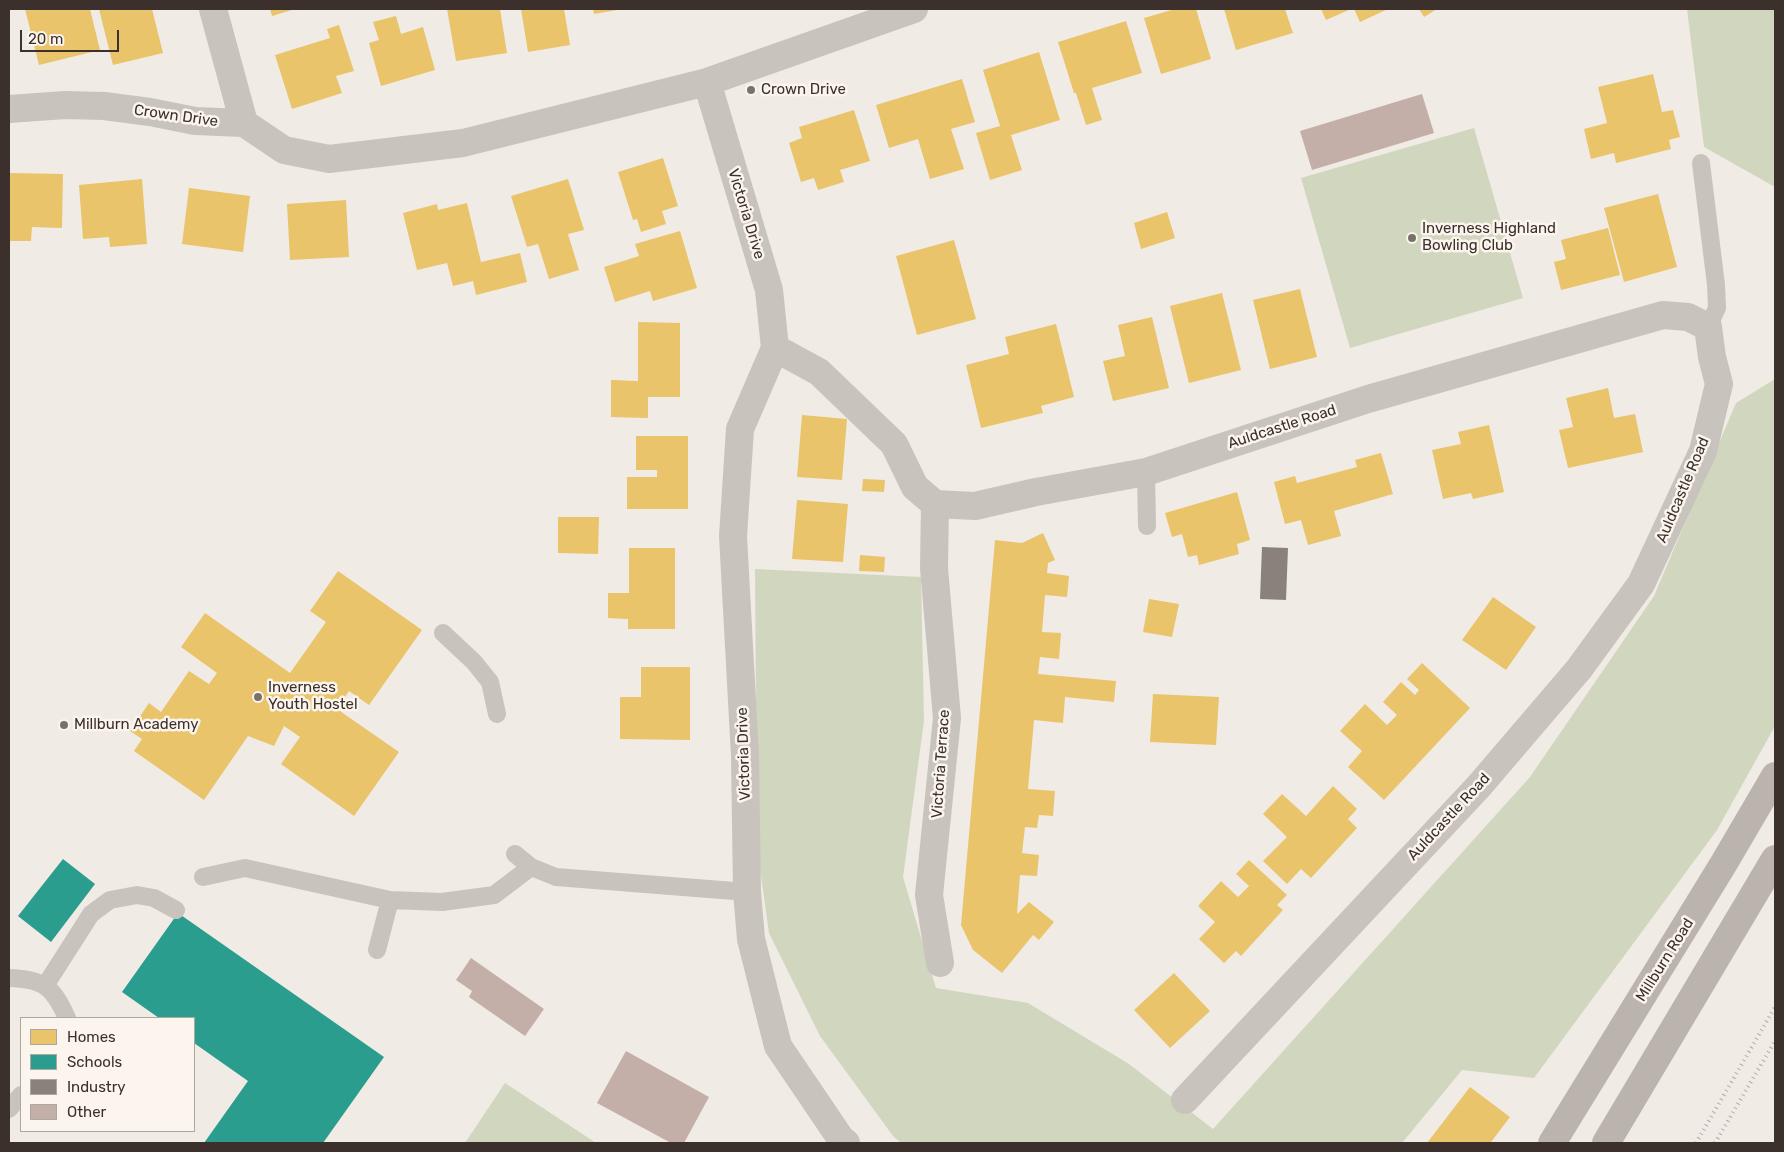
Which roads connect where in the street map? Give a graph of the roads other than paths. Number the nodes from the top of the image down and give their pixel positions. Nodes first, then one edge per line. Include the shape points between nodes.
1 (213, 9) edge
2 (914, 9) edge
3 (707, 82) junction
4 (9, 108) edge
5 (244, 123) junction
6 (1701, 162) dead end
7 (1708, 327) junction
8 (775, 348) junction
9 (1146, 472) junction
10 (935, 504) junction
11 (1147, 526) dead end
12 (443, 633) dead end
13 (497, 714) dead end
14 (1775, 776) edge
15 (515, 854) dead end
16 (1775, 859) edge
17 (531, 867) junction
18 (203, 877) dead end
19 (747, 892) junction
20 (390, 900) junction
21 (176, 910) dead end
22 (377, 950) dead end
23 (940, 962) dead end
24 (9, 978) edge
25 (44, 986) junction
26 (67, 1017) edge
27 (20, 1097) edge
28 (1185, 1100) dead end
29 (9, 1109) edge
30 (846, 1143) edge
31 (1552, 1143) edge
32 (1606, 1143) edge

1 - 5 street
2 - 3 street
3 - 5 street via 463,143 329,159 284,150
3 - 8 street, Victoria Drive via 769,290
4 - 5 street, Crown Drive via 104,106 195,121
6 - 7 lane via 1716,284 1717,308
7 - 9 street, Auldcastle Road via 1688,317 1663,315 1368,399
7 - 28 street, Auldcastle Road via 1719,384 1703,450 1641,584 1579,669 1479,786
8 - 10 street via 819,372 894,444 914,487
8 - 19 street, Victoria Drive via 740,429 733,536 745,756
9 - 10 street, Auldcastle Road via 975,506
9 - 11 lane
10 - 23 street, Victoria Terrace via 934,568 947,718 929,895
12 - 13 lane via 490,682
14 - 31 main road, Millburn Road
15 - 17 lane
16 - 32 main road
17 - 19 lane via 556,877
17 - 20 lane via 494,895 442,902
18 - 20 lane via 245,868
19 - 30 street, Victoria Drive via 751,939 778,1046
20 - 22 lane
21 - 25 lane via 154,898 136,895 110,900 91,914
24 - 25 lane via 39,981
25 - 26 lane via 58,998
27 - 29 lane

